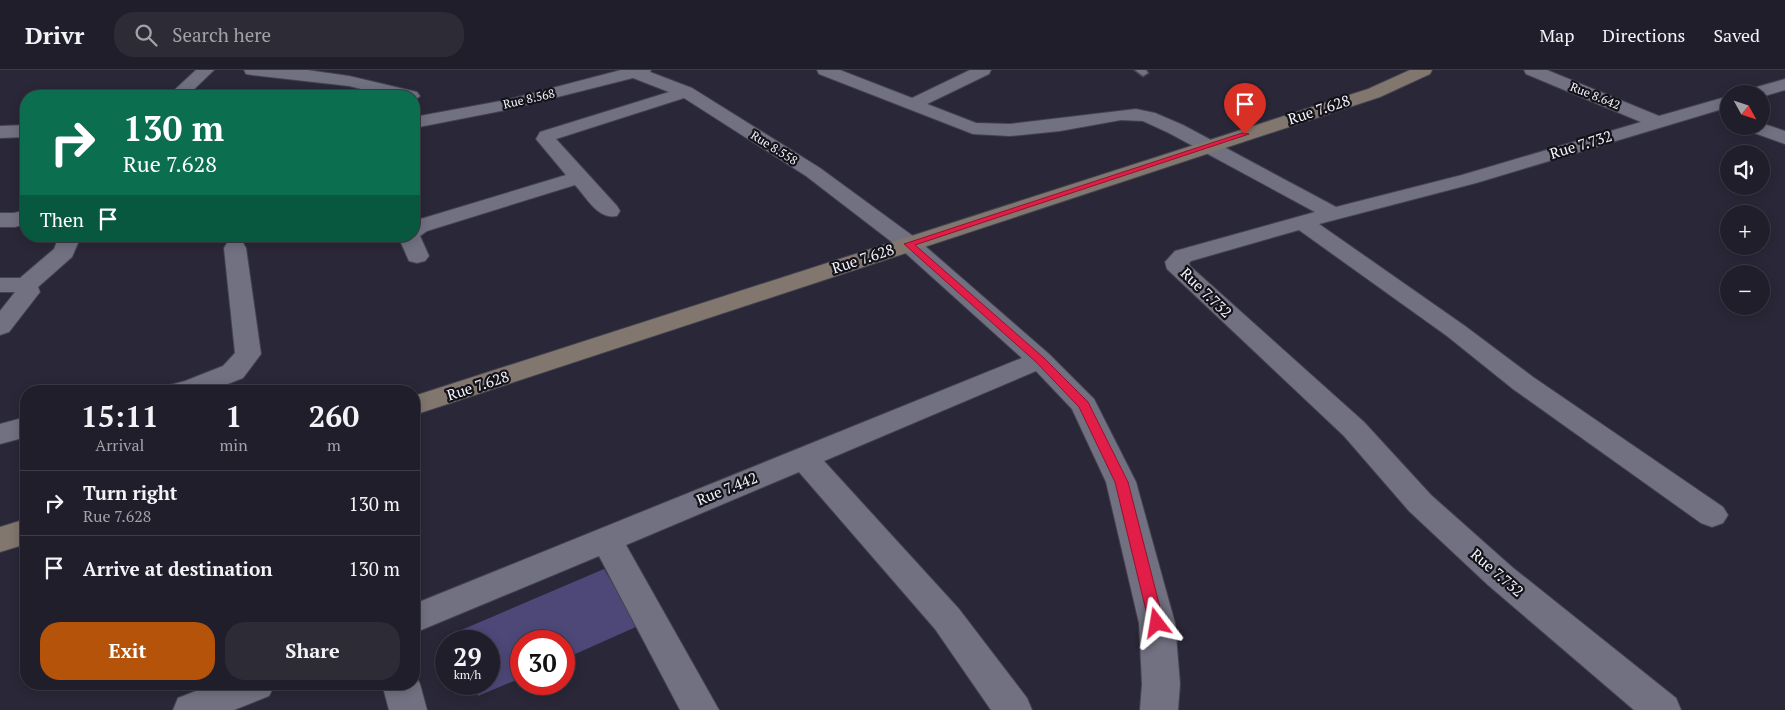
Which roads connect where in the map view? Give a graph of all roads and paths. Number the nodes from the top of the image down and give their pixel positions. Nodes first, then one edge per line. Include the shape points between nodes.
1 (206, 70) edge
2 (252, 70) edge
3 (825, 70) edge
4 (983, 70) edge
5 (1424, 70) edge
6 (1532, 70) edge
7 (636, 71) edge
8 (1785, 84) edge
9 (1770, 89) edge
10 (184, 90) edge
11 (384, 90) edge
12 (686, 92) junction
13 (420, 99) edge
14 (913, 104) junction
15 (1720, 104) edge
16 (1704, 108) junction
17 (461, 114) junction
18 (1720, 114) edge
19 (420, 121) edge
20 (1658, 122) junction
21 (0, 132) edge
22 (20, 132) edge
23 (1770, 132) edge
24 (1785, 138) edge
25 (1208, 146) junction
26 (580, 177) junction
27 (609, 211) dead end
28 (1334, 214) junction
29 (20, 219) edge
30 (0, 220) edge
31 (1302, 222) junction
32 (420, 226) edge
33 (68, 242) edge
34 (909, 244) junction
35 (235, 248) dead end
36 (0, 285) edge
37 (25, 286) junction
38 (0, 327) edge
39 (1040, 360) junction
40 (201, 385) edge
41 (420, 404) edge
42 (20, 429) edge
43 (0, 434) edge
44 (804, 458) junction
45 (1712, 515) dead end
46 (20, 533) edge
47 (606, 539) junction
48 (0, 540) edge
49 (420, 616) edge
50 (241, 690) edge
51 (403, 690) edge
52 (192, 710) edge
53 (408, 710) edge
54 (700, 710) edge
55 (1013, 710) edge
56 (1159, 710) edge
57 (1662, 710) edge

1 - 10 street
2 - 11 street via 306,74
3 - 14 street
4 - 14 street
5 - 25 main road, Rue 7.628 via 1374,92
6 - 20 street, Rue 8.642
7 - 12 street, Rue 8.558
7 - 17 street, Rue 8.568
8 - 9 street
12 - 26 street via 547,136 546,139
12 - 34 street, Rue 8.558 via 813,172
13 - 17 street
14 - 25 street via 973,128 1010,130 1136,114 1167,125
15 - 16 street, Rue 7.732
16 - 18 street
16 - 20 street, Rue 7.732
17 - 19 street, Rue 8.568
20 - 28 street, Rue 7.732 via 1469,179
21 - 22 street
23 - 24 street
25 - 28 street
25 - 34 main road, Rue 7.628
26 - 27 street
26 - 32 street
28 - 31 street, Rue 7.732
29 - 30 street
31 - 45 street
31 - 57 street, Rue 7.732 via 1183,256 1177,262 1179,270 1354,429 1420,503 1500,576
33 - 37 street via 64,252
34 - 39 street, Rue 8.558
34 - 41 main road, Rue 7.628
35 - 40 street via 248,354 233,372
36 - 37 street
37 - 38 street via 28,292
39 - 44 street, Rue 7.442
39 - 56 street, Rue 8.558 via 1084,405 1121,482 1157,623 1161,684
42 - 43 street
44 - 47 street, Rue 7.442
44 - 55 street via 947,619
46 - 48 main road
47 - 49 street, Rue 7.442
47 - 54 street
50 - 52 street
51 - 53 street

